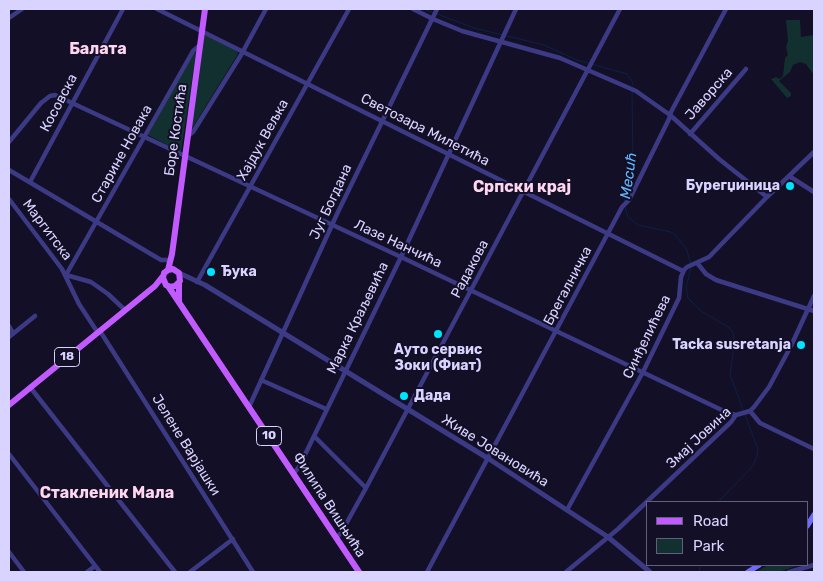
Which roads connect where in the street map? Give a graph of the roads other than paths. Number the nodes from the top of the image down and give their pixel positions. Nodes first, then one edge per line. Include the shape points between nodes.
1 (22, 9) edge
2 (123, 9) edge
3 (157, 9) edge
4 (205, 9) edge
5 (266, 9) edge
6 (349, 9) edge
7 (413, 9) edge
8 (437, 9) edge
9 (516, 9) edge
10 (620, 9) edge
11 (726, 9) edge
12 (9, 18) edge
13 (433, 18) junction
14 (202, 31) junction
15 (502, 40) junction
16 (200, 44) junction
17 (243, 50) junction
18 (589, 69) junction
19 (746, 69) dead end
20 (306, 83) junction
21 (71, 103) junction
22 (670, 115) junction
23 (383, 121) junction
24 (690, 134) junction
25 (187, 137) junction
26 (144, 138) junction
27 (9, 142) edge
28 (814, 152) edge
29 (448, 154) junction
30 (185, 156) junction
31 (9, 170) edge
32 (790, 176) junction
33 (30, 182) junction
34 (250, 186) junction
35 (523, 192) junction
36 (814, 192) edge
37 (767, 198) junction
38 (10, 203) edge
39 (97, 222) junction
40 (332, 226) junction
41 (608, 234) junction
42 (401, 257) junction
43 (171, 258) junction
44 (161, 260) junction
45 (696, 264) junction
46 (683, 271) junction
47 (166, 272) junction
48 (66, 275) junction
49 (179, 277) junction
50 (195, 281) junction
51 (167, 285) junction
52 (154, 286) junction
53 (471, 291) junction
54 (814, 296) edge
55 (179, 302) junction
56 (125, 310) junction
57 (812, 310) edge
58 (35, 316) dead end
59 (9, 326) edge
60 (99, 332) junction
61 (556, 332) junction
62 (13, 333) junction
63 (282, 333) junction
64 (9, 337) edge
65 (345, 372) junction
66 (643, 372) junction
67 (261, 380) junction
68 (30, 387) junction
69 (9, 405) edge
70 (249, 406) junction
71 (326, 409) junction
72 (407, 410) junction
73 (748, 411) junction
74 (738, 415) junction
75 (314, 436) junction
76 (814, 449) edge
77 (9, 454) edge
78 (488, 459) junction
79 (294, 473) junction
80 (366, 488) junction
81 (647, 501) edge
82 (646, 502) edge
83 (567, 510) junction
84 (608, 537) junction
85 (336, 538) junction
86 (233, 539) junction
87 (9, 552) edge
88 (814, 565) edge
89 (95, 566) junction
90 (802, 568) edge
91 (24, 572) edge
92 (87, 572) edge
93 (100, 572) edge
94 (175, 572) edge
95 (190, 572) edge
96 (253, 572) edge
97 (359, 572) edge
98 (427, 572) edge
99 (566, 572) edge
100 (650, 572) edge
101 (788, 572) edge

1 - 12 street
2 - 21 street, Косовска
3 - 14 street, Светозара Милетића
4 - 14 main road, Боре Костића
5 - 17 street
6 - 20 street, Хајдук Вељка
7 - 13 street
8 - 13 street, Југ Богдана
9 - 15 street, Марка Краљевића
10 - 18 street, Радакова
11 - 22 street, Брегалничка
13 - 15 street via 462,31
13 - 23 street, Југ Богдана
14 - 16 main road, Боре Костића
14 - 17 street, Светозара Милетића
15 - 18 street
15 - 29 street, Марка Краљевића
16 - 25 main road, Боре Костића
16 - 26 street, Старине Новака via 192,51
17 - 20 street, Светозара Милетића
17 - 25 street
18 - 22 street via 636,91
18 - 35 street, Радакова
19 - 24 street, Јаворска
20 - 23 street, Светозара Милетића
20 - 34 street, Хајдук Вељка
21 - 26 street, Лазе Нанчића
21 - 27 street, Лазе Нанчића via 55,95 50,96
21 - 33 street, Косовска
22 - 24 street
22 - 41 street, Брегалничка via 629,200
23 - 29 street, Светозара Милетића
23 - 40 street, Југ Богдана
24 - 37 street
25 - 30 main road, Боре Костића
26 - 30 street, Лазе Нанчића
26 - 39 street, Старине Новака
28 - 32 street
29 - 35 street, Светозара Милетића
29 - 42 street, Марка Краљевића
30 - 34 street, Лазе Нанчића
30 - 43 main road, Боре Костића
31 - 33 street
32 - 36 street
32 - 37 street
33 - 39 street
34 - 40 street, Лазе Нанчића
34 - 50 street, Хајдук Вељка
35 - 41 street, Светозара Милетића
35 - 53 street, Радакова
37 - 45 street via 714,253
38 - 48 street, Маргитска
39 - 44 street
39 - 48 street, Старине Новака
40 - 42 street, Лазе Нанчића
40 - 63 street, Југ Богдана
41 - 46 street, Светозара Милетића
41 - 61 street, Брегалничка
42 - 53 street, Лазе Нанчића
42 - 65 street, Марка Краљевића
43 - 44 street
43 - 47 main road, Боре Костића
43 - 49 main road, Боре Костића
44 - 47 street
45 - 46 street
45 - 57 street via 716,280
46 - 66 street, Синђелићева via 679,298
47 - 49 main road via 173,269
47 - 51 main road via 163,280
47 - 52 main road, 18
48 - 56 street, Маргитска via 94,283
48 - 60 street, Маргитска via 79,304
49 - 50 street
49 - 51 main road via 175,286
49 - 55 main road
50 - 63 street, Живе Јовановића
51 - 52 main road
51 - 55 main road, Филипа Вишњића / 10
52 - 56 main road, 18
53 - 61 street, Лазе Нанчића
53 - 72 street, Радакова
54 - 57 street, Змај Јовина
55 - 70 main road, Филипа Вишњића / 10
56 - 60 main road, 18
57 - 73 street, Змај Јовина via 768,387
58 - 62 street
59 - 62 street
60 - 68 main road, 18
60 - 86 street, Јелене Варјашки
61 - 66 street, Лазе Нанчића
61 - 78 street, Брегалничка
62 - 64 street
63 - 65 street, Живе Јовановића
63 - 67 street, Југ Богдана
65 - 71 street, Марка Краљевића
65 - 72 street, Живе Јовановића
66 - 74 street, Лазе Нанчића
66 - 83 street, Синђелићева
67 - 70 street, Југ Богдана
67 - 71 street
68 - 69 main road, 18
68 - 94 street
70 - 79 main road, Филипа Вишњића / 10
71 - 75 street, Марка Краљевића
72 - 78 street, Живе Јовановића
72 - 80 street, Радакова
73 - 74 street, Змај Јовина
73 - 76 street via 760,423
74 - 81 street, Змај Јовина
75 - 79 street, Марка Краљевића
75 - 80 street
77 - 89 street
78 - 83 street, Живе Јовановића
78 - 98 street, Брегалничка
79 - 85 main road, Филипа Вишњића / 10
80 - 85 street, Радакова
82 - 84 street, Змај Јовина
83 - 84 street, Живе Јовановића
84 - 99 street, Змај Јовина
84 - 100 street, Живе Јовановића
85 - 97 main road, Филипа Вишњића / 10
86 - 95 street
86 - 96 street, Јелене Варјашки
87 - 91 street
88 - 90 street
89 - 92 street
89 - 93 street
90 - 101 street

